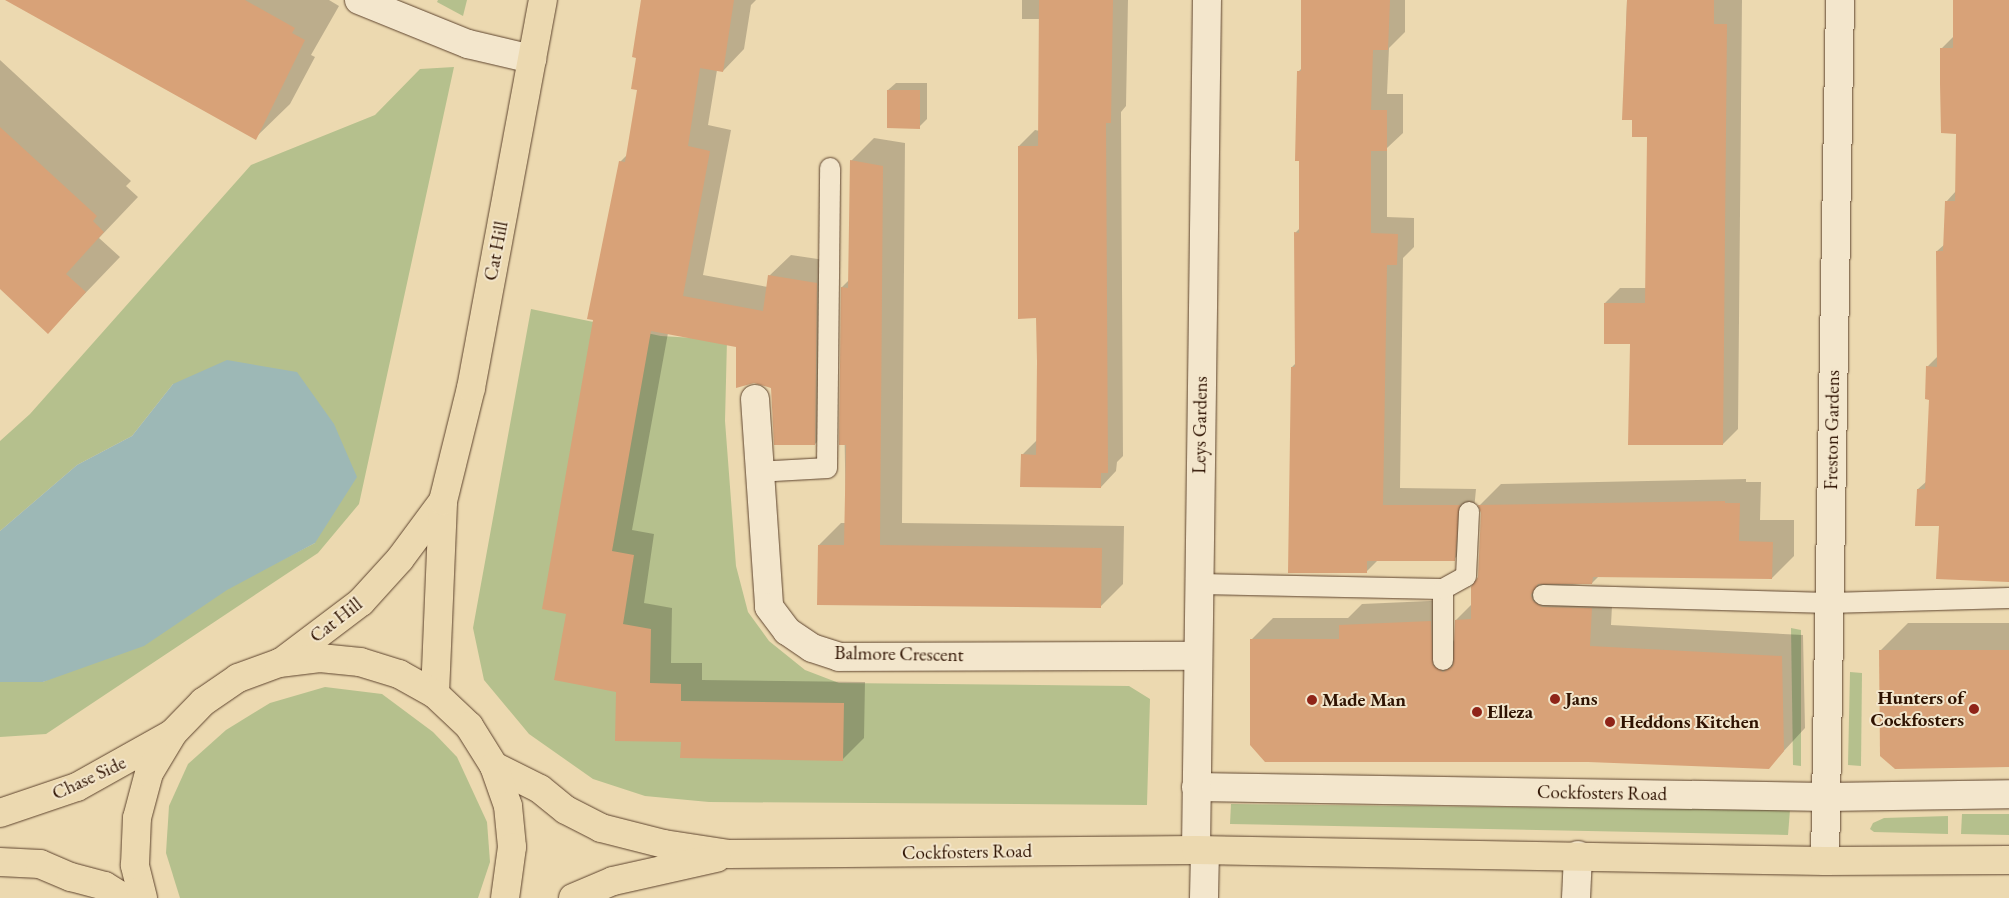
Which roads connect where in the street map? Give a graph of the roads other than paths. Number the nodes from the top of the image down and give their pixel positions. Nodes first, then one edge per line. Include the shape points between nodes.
1 (359, 0) edge
2 (543, 0) edge
3 (1207, 0) edge
4 (1840, 0) edge
5 (532, 59) junction
6 (830, 168) dead end
7 (755, 398) dead end
8 (758, 472) junction
9 (443, 501) junction
10 (1469, 512) dead end
11 (1198, 584) junction
12 (1443, 589) junction
13 (1542, 595) dead end
14 (2009, 598) edge
15 (1829, 602) junction
16 (1197, 656) junction
17 (1443, 660) dead end
18 (279, 663) junction
19 (434, 694) junction
20 (173, 733) junction
21 (494, 766) junction
22 (1196, 788) junction
23 (2009, 794) edge
24 (1827, 797) junction
25 (0, 813) edge
26 (1200, 850) junction
27 (729, 854) junction
28 (1578, 855) junction
29 (2009, 860) edge
30 (1825, 861) junction
31 (0, 862) edge
32 (124, 898) edge
33 (143, 898) edge
34 (505, 898) edge
35 (573, 898) edge
36 (1204, 898) edge
37 (1576, 898) edge

1 - 5 street via 468,44
2 - 5 main road, Cat Hill
3 - 11 street, Leys Gardens
4 - 15 street, Freston Gardens
5 - 9 main road, Cat Hill via 471,388
6 - 8 lane via 827,468
7 - 8 street, Balmore Crescent
8 - 16 street, Balmore Crescent via 769,608 787,631 812,648 839,657
9 - 18 main road, Cat Hill via 400,559 361,602
9 - 19 main road, Cat Hill
10 - 12 lane via 1466,576
11 - 12 lane
11 - 16 street, Leys Gardens
12 - 17 lane
13 - 15 lane
14 - 15 lane
15 - 24 street, Freston Gardens
16 - 22 street, Leys Gardens
18 - 19 main road via 320,658 360,662 399,674
18 - 20 main road via 231,683 203,702
19 - 21 main road via 469,726
20 - 25 main road, Chase Side via 77,787
20 - 33 main road via 149,773 137,818 135,865
21 - 27 main road, Cockfosters Road via 540,789 566,810 601,828 664,844
21 - 34 main road via 508,806 512,847
22 - 24 street, Cockfosters Road
22 - 26 street, Leys Gardens
23 - 24 street, Cockfosters Road
24 - 30 street, Freston Gardens
26 - 27 main road, Cockfosters Road
26 - 28 main road, Cockfosters Road
26 - 36 street
27 - 35 main road, Cockfosters Road via 613,881
28 - 30 main road, Cockfosters Road
28 - 37 street
29 - 30 main road, Cockfosters Road
31 - 32 main road via 40,864 71,878 105,886

